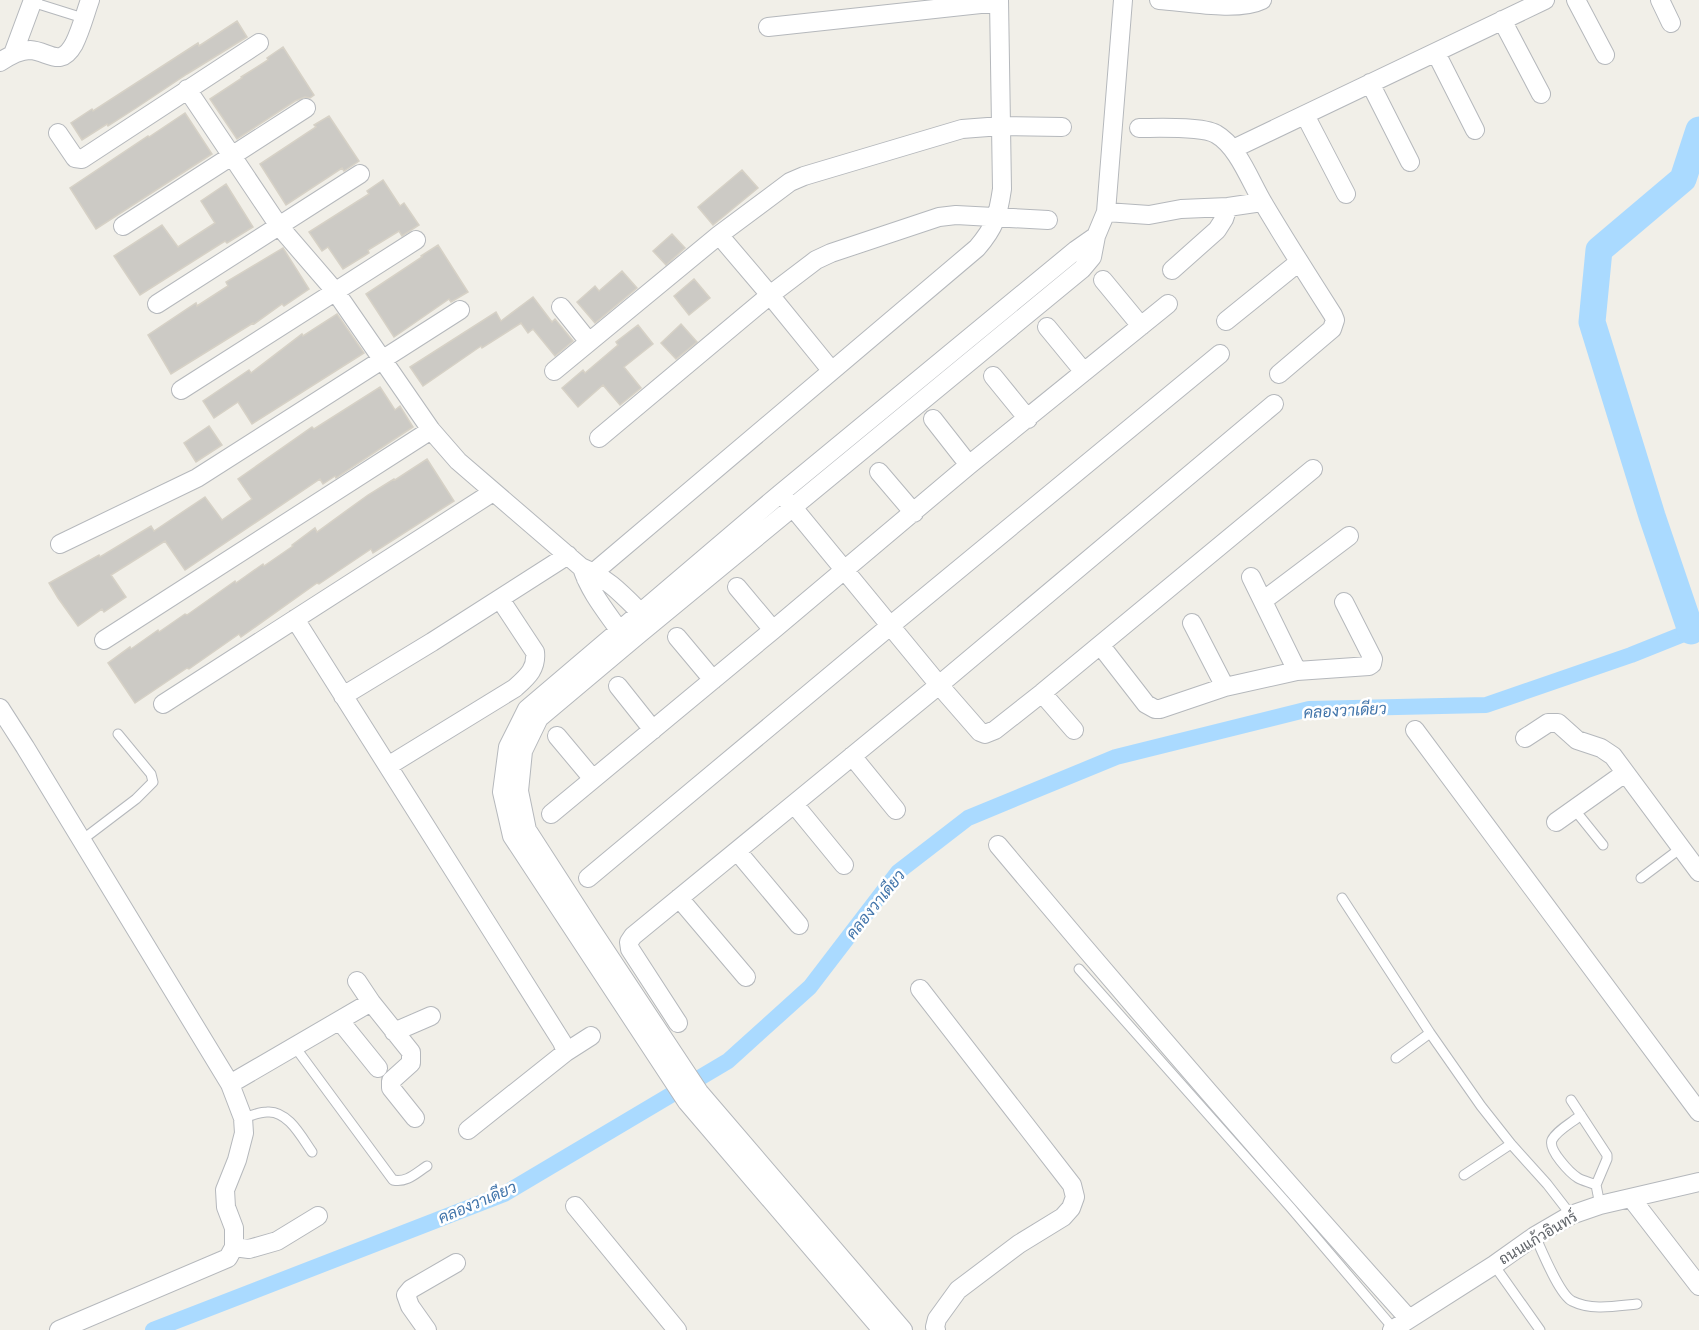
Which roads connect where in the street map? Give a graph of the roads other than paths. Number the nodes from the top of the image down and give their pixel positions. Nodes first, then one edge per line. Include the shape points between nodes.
1 (90, 0) edge
2 (1122, 0) edge
3 (1159, 0) edge
4 (1262, 0) edge
5 (1545, 0) edge
6 (1576, 0) edge
7 (1660, 0) edge
8 (32, 1) edge
9 (999, 1) edge
10 (1241, 3) edge
11 (84, 18) junction
12 (1502, 20) junction
13 (1671, 23) dead end
14 (768, 27) dead end
15 (259, 43) dead end
16 (1436, 52) junction
17 (1605, 55) dead end
18 (6, 58) edge
19 (1370, 83) junction
20 (187, 89) junction
21 (1540, 94) dead end
22 (306, 108) dead end
23 (1305, 115) junction
24 (1001, 126) junction
25 (1062, 127) dead end
26 (1139, 128) dead end
27 (1475, 130) dead end
28 (58, 133) dead end
29 (1233, 149) junction
30 (232, 155) junction
31 (1410, 162) dead end
32 (360, 174) dead end
33 (1346, 194) dead end
34 (1262, 202) junction
35 (1228, 207) junction
36 (1106, 212) junction
37 (997, 216) junction
38 (1048, 220) dead end
39 (123, 226) dead end
40 (279, 226) junction
41 (719, 235) junction
42 (416, 240) dead end
43 (1299, 262) junction
44 (1172, 270) dead end
45 (1104, 280) dead end
46 (335, 291) junction
47 (770, 295) junction
48 (157, 304) dead end
49 (1168, 304) dead end
50 (561, 308) dead end
51 (460, 310) dead end
52 (1226, 321) dead end
53 (1141, 326) junction
54 (1047, 327) dead end
55 (589, 342) junction
56 (1220, 354) dead end
57 (384, 360) junction
58 (831, 370) junction
59 (554, 371) dead end
60 (1084, 372) junction
61 (1279, 374) dead end
62 (993, 376) dead end
63 (182, 390) dead end
64 (1274, 404) dead end
65 (1028, 418) junction
66 (933, 419) dead end
67 (431, 430) junction
68 (599, 438) dead end
69 (969, 465) junction
70 (1313, 469) dead end
71 (879, 472) dead end
72 (493, 492) junction
73 (787, 500) junction
74 (914, 513) junction
75 (1349, 536) dead end
76 (60, 544) dead end
77 (582, 568) junction
78 (844, 570) junction
79 (1251, 577) dead end
80 (737, 587) dead end
81 (500, 598) junction
82 (1264, 600) junction
83 (1344, 602) dead end
84 (295, 619) junction
85 (632, 624) junction
86 (1192, 624) dead end
87 (890, 626) junction
88 (773, 630) junction
89 (677, 637) dead end
90 (104, 640) dead end
91 (1101, 646) junction
92 (1297, 671) junction
93 (713, 680) junction
94 (939, 685) junction
95 (618, 687) dead end
96 (1225, 687) junction
97 (1042, 693) junction
98 (343, 696) junction
99 (163, 704) dead end
100 (0, 708) edge
101 (653, 730) junction
102 (1074, 730) dead end
103 (1415, 730) dead end
104 (118, 734) dead end
105 (557, 736) dead end
106 (1525, 738) dead end
107 (852, 756) junction
108 (388, 766) junction
109 (1625, 773) junction
110 (593, 779) junction
111 (794, 804) junction
112 (1574, 809) junction
113 (896, 810) dead end
114 (551, 814) dead end
115 (1556, 822) dead end
116 (82, 840) junction
117 (998, 844) dead end
118 (1602, 845) dead end
119 (1681, 848) junction
120 (737, 850) junction
121 (844, 865) dead end
122 (1699, 872) edge
123 (588, 878) dead end
124 (1641, 878) dead end
125 (679, 898) junction
126 (1342, 898) dead end
127 (799, 925) dead end
128 (1079, 969) dead end
129 (746, 976) dead end
130 (357, 981) dead end
131 (920, 990) dead end
132 (370, 1002) junction
133 (431, 1016) dead end
134 (340, 1021) junction
135 (678, 1023) dead end
136 (394, 1032) junction
137 (1430, 1033) junction
138 (591, 1036) dead end
139 (295, 1047) junction
140 (566, 1052) junction
141 (1396, 1058) dead end
142 (378, 1068) dead end
143 (230, 1084) junction
144 (1571, 1100) dead end
145 (1699, 1112) edge
146 (1581, 1115) junction
147 (243, 1118) junction
148 (415, 1118) dead end
149 (468, 1130) dead end
150 (1511, 1144) junction
151 (312, 1152) dead end
152 (427, 1166) dead end
153 (1464, 1175) dead end
154 (1699, 1182) edge
155 (1596, 1185) junction
156 (1630, 1198) junction
157 (1600, 1205) junction
158 (575, 1206) dead end
159 (1571, 1215) junction
160 (318, 1216) dead end
161 (1535, 1236) junction
162 (234, 1247) junction
163 (456, 1263) dead end
164 (1494, 1265) junction
165 (853, 1283) junction
166 (1699, 1286) edge
167 (1637, 1304) dead end
168 (1398, 1326) edge
169 (59, 1330) edge
170 (427, 1330) edge
171 (677, 1330) edge
172 (882, 1330) edge
173 (903, 1330) edge
174 (936, 1330) edge
175 (1540, 1330) edge

1 - 11 street
2 - 36 street
3 - 10 street
4 - 10 street
5 - 12 street
6 - 17 street
7 - 13 street
8 - 11 lane
8 - 18 street
9 - 14 street
9 - 24 street
11 - 18 street via 74,44 63,56 55,58 30,50
12 - 16 street
12 - 21 street
15 - 20 street
16 - 19 street
16 - 27 street
19 - 23 street
19 - 31 street
20 - 28 street via 82,159 75,158
20 - 30 street
22 - 30 street
23 - 29 street
23 - 33 street
24 - 25 street
24 - 37 street via 1002,189
24 - 41 street via 962,129 804,176 790,182
26 - 29 street via 1203,130 1215,133
29 - 34 street
30 - 39 street
30 - 40 street
32 - 40 street
34 - 35 street
34 - 43 street
35 - 36 street via 1149,215
35 - 44 street via 1217,230
36 - 73 street via 1096,236
37 - 38 street
37 - 47 street via 939,217 862,241 816,261
37 - 58 street via 977,248
40 - 46 street
40 - 48 street
41 - 47 street
41 - 55 street
42 - 46 street
43 - 52 street
43 - 61 street via 1335,320 1332,329
45 - 53 street
46 - 57 street
46 - 63 street
47 - 58 street
47 - 68 street
49 - 53 street
50 - 55 street
51 - 57 street
53 - 60 street
54 - 60 street
55 - 59 street
56 - 87 street
57 - 67 street
57 - 76 street via 197,478
58 - 77 street
60 - 65 street
62 - 65 street
64 - 94 street
65 - 69 street
66 - 69 street
67 - 72 street
67 - 90 street
69 - 74 street
70 - 91 street
71 - 74 street
72 - 77 street
72 - 84 street
73 - 78 street
73 - 85 street
74 - 78 street
75 - 82 street
77 - 81 street
77 - 85 street via 598,602
77 - 85 street via 614,586
78 - 87 street
78 - 88 street
79 - 82 street
80 - 88 street
81 - 98 street
81 - 108 street via 535,652 535,666 508,693
82 - 92 street
83 - 92 street via 1372,664
84 - 98 street
84 - 99 street
85 - 165 street via 527,709 508,747 502,792 512,836 584,933 691,1095
86 - 96 street
87 - 94 street
87 - 123 street
88 - 93 street
89 - 93 street
91 - 96 street via 1146,704 1155,709
91 - 97 street
92 - 96 street
93 - 101 street
94 - 97 street via 985,734
94 - 107 street
95 - 101 street
97 - 102 street
98 - 108 street
100 - 116 street
101 - 110 street
103 - 145 street
104 - 116 lane via 151,774 153,782 136,800
105 - 110 street
106 - 109 street via 1548,723 1558,723 1577,740 1613,756
107 - 111 street
107 - 113 street
108 - 140 street
109 - 112 street
109 - 119 street
110 - 114 street
111 - 120 street
111 - 121 street
112 - 115 street
112 - 118 lane
116 - 143 street
117 - 168 street via 1291,1187
119 - 122 street
119 - 124 lane
120 - 125 street
120 - 127 street
125 - 129 street
125 - 135 street via 629,942
126 - 137 lane
128 - 168 lane
130 - 132 street
131 - 174 street via 1072,1185 1075,1197 1064,1217 1018,1244 958,1290 937,1319
132 - 134 street
132 - 136 street
133 - 136 street
134 - 139 street
134 - 142 street
136 - 148 street via 412,1058 391,1081 391,1088
137 - 141 lane
137 - 150 lane
138 - 140 street
139 - 143 street
139 - 152 lane via 393,1180 400,1182
140 - 149 street
143 - 147 street
144 - 146 lane
146 - 155 lane via 1607,1155
146 - 155 lane via 1553,1139 1551,1146 1570,1171
147 - 151 lane via 267,1111 279,1113
147 - 162 street via 244,1133 225,1190
150 - 153 lane
150 - 159 lane
154 - 156 street, ถนนแก้วอินทร์
155 - 157 lane
156 - 157 street, ถนนแก้วอินทร์
156 - 166 street
157 - 159 street, ถนนแก้วอินทร์
158 - 171 street
159 - 161 street, ถนนแก้วอินทร์
160 - 162 street via 277,1241 249,1249
161 - 164 street, ถนนแก้วอินทร์
161 - 167 lane via 1561,1291 1570,1300 1600,1307
162 - 169 street via 228,1258
163 - 170 street via 406,1295
164 - 168 street, ถนนแก้วอินทร์
164 - 175 lane
165 - 172 street
165 - 173 street

